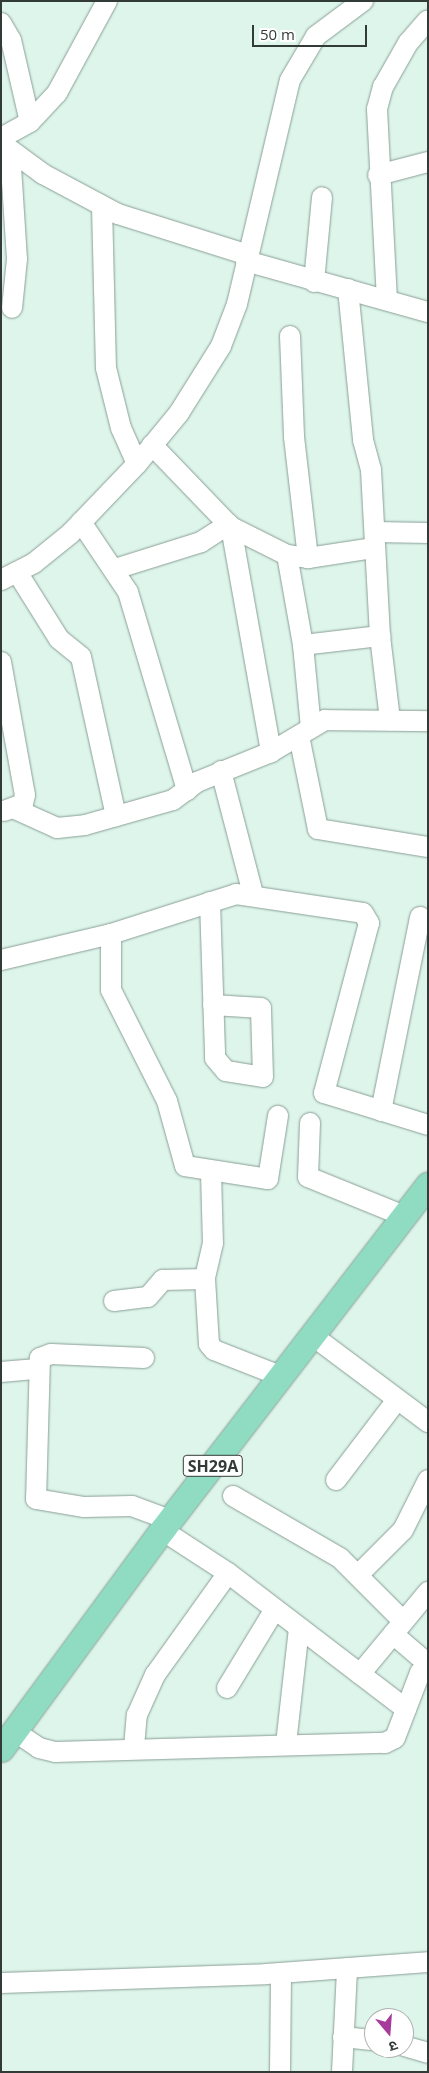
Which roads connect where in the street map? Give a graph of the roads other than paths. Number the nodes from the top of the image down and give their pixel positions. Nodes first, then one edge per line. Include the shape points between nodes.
1 (107, 1) edge
2 (363, 1) edge
3 (428, 20) edge
4 (1, 23) edge
5 (30, 122) junction
6 (4, 144) edge
7 (428, 162) edge
8 (378, 175) junction
9 (322, 197) dead end
10 (102, 206) junction
11 (247, 258) junction
12 (314, 282) junction
13 (348, 289) junction
14 (387, 300) junction
15 (12, 308) dead end
16 (428, 312) edge
17 (290, 336) dead end
18 (152, 446) junction
19 (137, 464) junction
20 (81, 522) junction
21 (230, 526) junction
22 (428, 533) edge
23 (374, 540) junction
24 (287, 555) junction
25 (308, 558) junction
26 (115, 569) junction
27 (9, 576) edge
28 (380, 636) junction
29 (303, 645) junction
30 (1, 662) edge
31 (390, 720) junction
32 (428, 721) edge
33 (305, 732) junction
34 (271, 752) junction
35 (221, 771) junction
36 (186, 790) junction
37 (8, 810) edge
38 (116, 816) junction
39 (428, 848) edge
40 (253, 894) junction
41 (210, 902) junction
42 (420, 917) dead end
43 (111, 934) junction
44 (1, 960) edge
45 (213, 1005) dead end
46 (380, 1111) junction
47 (278, 1116) dead end
48 (310, 1123) dead end
49 (428, 1125) edge
50 (212, 1173) junction
51 (428, 1185) edge
52 (404, 1216) junction
53 (206, 1278) junction
54 (114, 1301) dead end
55 (313, 1336) junction
56 (144, 1358) dead end
57 (37, 1369) junction
58 (1, 1372) edge
59 (283, 1376) junction
60 (397, 1400) junction
61 (428, 1422) edge
62 (336, 1480) dead end
63 (428, 1480) edge
64 (233, 1496) dead end
65 (166, 1525) junction
66 (228, 1573) junction
67 (359, 1574) junction
68 (428, 1592) edge
69 (275, 1609) junction
70 (299, 1628) junction
71 (398, 1628) junction
72 (428, 1666) edge
73 (360, 1674) junction
74 (228, 1688) dead end
75 (406, 1710) junction
76 (7, 1740) edge
77 (286, 1744) junction
78 (134, 1748) junction
79 (428, 1962) edge
80 (347, 1968) junction
81 (281, 1973) junction
82 (1, 1984) edge
83 (343, 2037) junction
84 (364, 2039) edge
85 (414, 2049) edge
86 (428, 2053) edge
87 (280, 2072) edge
88 (342, 2072) edge

1 - 5 street via 74,69
2 - 11 street via 316,36 290,80
3 - 8 street via 408,43 380,96
4 - 5 street via 11,40
5 - 6 street
6 - 10 street
6 - 15 street via 17,259
7 - 8 street
8 - 14 street
9 - 12 street
10 - 11 street
10 - 19 street via 106,368 121,428
11 - 12 street
11 - 18 street via 221,346 179,413
12 - 13 street
13 - 14 street
13 - 23 street via 363,440 371,470
14 - 16 street
17 - 25 street via 294,437
18 - 19 street
18 - 21 street
19 - 20 street
20 - 26 street
20 - 27 street
21 - 24 street
21 - 26 street via 201,542
21 - 34 street
22 - 23 street
23 - 25 street
23 - 28 street
24 - 25 street
24 - 29 street
26 - 36 street via 133,607
27 - 38 street via 59,639 80,657
28 - 29 street
28 - 31 street
29 - 33 street
30 - 37 street via 25,795 23,804
31 - 32 street
31 - 33 street via 330,719
33 - 34 street
33 - 39 street via 318,829
34 - 35 street
35 - 36 street
35 - 40 street
36 - 38 street via 164,803
37 - 38 street via 57,828
40 - 41 street
40 - 46 street via 368,916 324,1091 329,1097
41 - 43 street
41 - 45 street
42 - 46 street
43 - 44 street
43 - 50 street via 112,994 167,1101 184,1162 191,1169
46 - 49 street
47 - 50 street via 268,1179
48 - 52 street via 308,1177
50 - 53 street via 213,1243
51 - 52 main road, SH29A
52 - 55 main road, SH29A
53 - 54 street via 166,1280 148,1297
53 - 59 street via 210,1346
55 - 59 main road, SH29A
55 - 60 street
56 - 57 street via 51,1354 40,1358
57 - 58 street
57 - 65 street via 37,1501 84,1507 132,1506
59 - 65 main road, SH29A
60 - 61 street
60 - 62 street
63 - 67 street via 403,1530
64 - 67 street via 314,1541
65 - 66 street
65 - 76 main road, SH29A
66 - 69 street
66 - 78 street via 155,1675 137,1715
67 - 71 street
68 - 71 street
69 - 70 street
69 - 74 street
70 - 73 street
70 - 77 street
71 - 72 street
71 - 73 street
72 - 75 street via 420,1673
73 - 75 street
75 - 77 street via 390,1742
76 - 78 street via 50,1752
77 - 78 street
79 - 80 street
80 - 81 street
80 - 83 street
81 - 82 street
81 - 87 street
83 - 84 street
83 - 88 street
85 - 86 street

